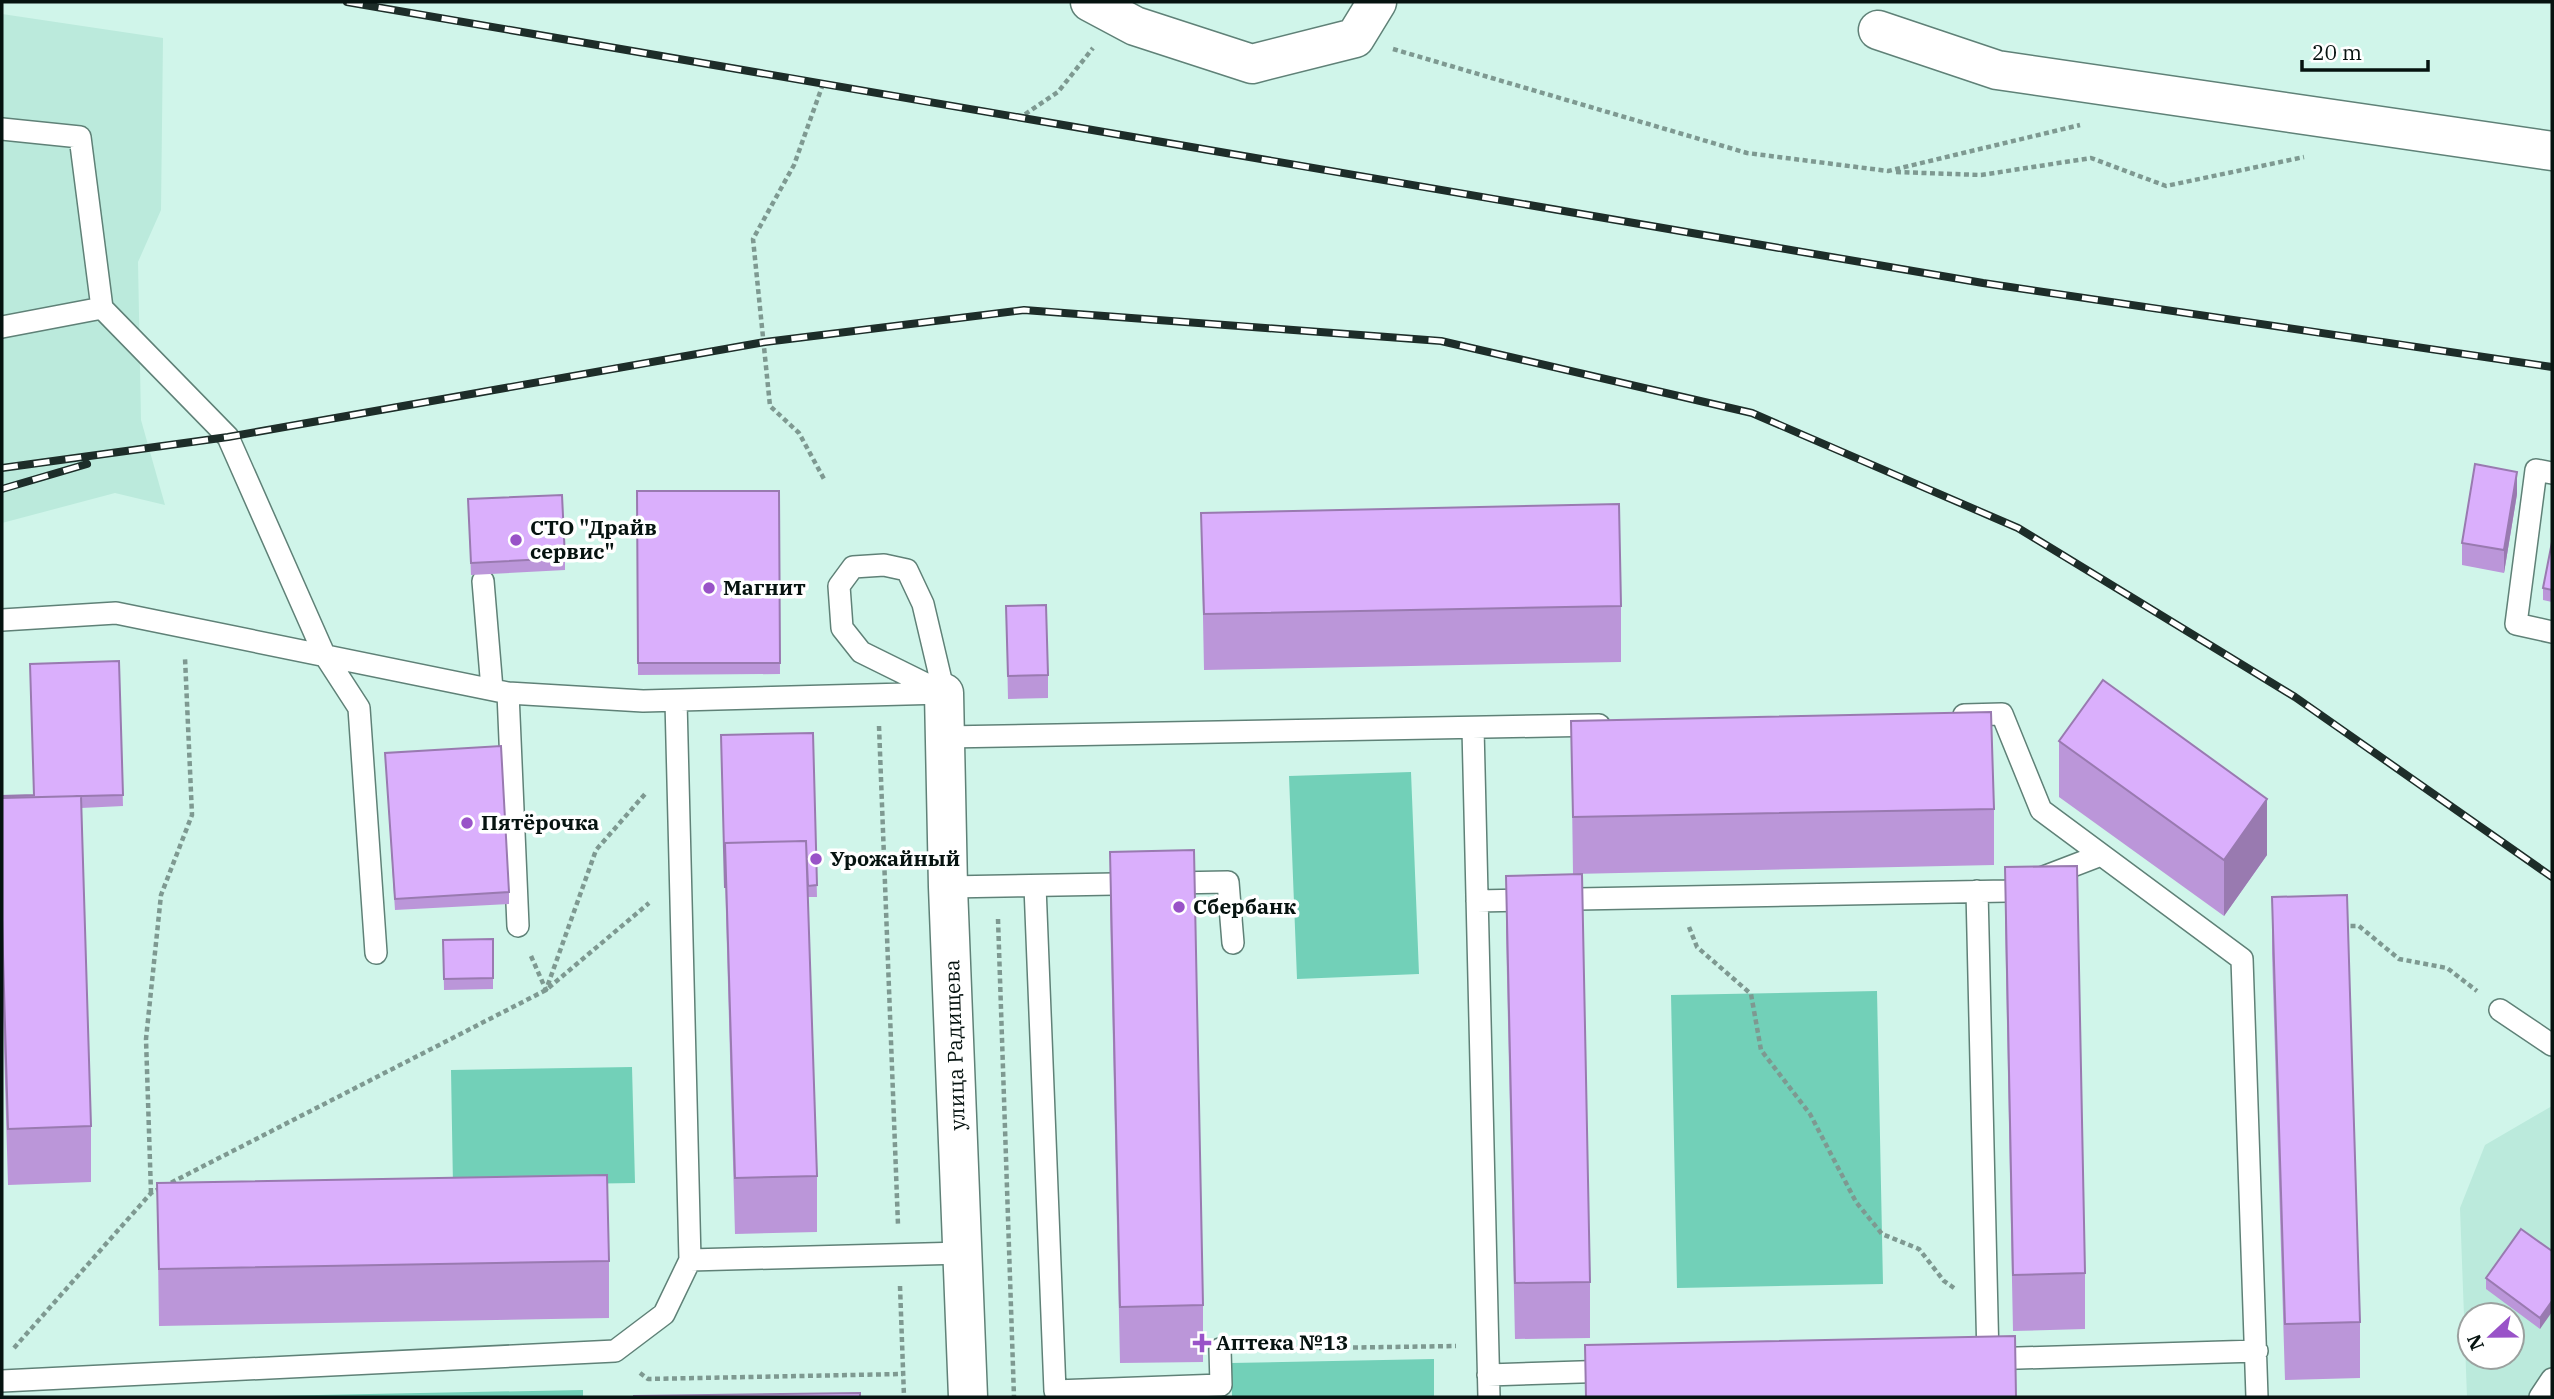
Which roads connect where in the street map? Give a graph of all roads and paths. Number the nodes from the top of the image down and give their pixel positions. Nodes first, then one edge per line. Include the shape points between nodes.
1 (1090, 2) edge
2 (1377, 2) edge
3 (1135, 26) junction
4 (1878, 30) dead end
5 (1355, 38) junction
6 (823, 84) dead end
7 (2117, 87) junction
8 (1018, 119) dead end
9 (2351, 121) junction
10 (2, 129) edge
11 (2552, 150) edge
12 (1888, 171) junction
13 (102, 308) junction
14 (2, 327) edge
15 (2552, 473) edge
16 (824, 479) dead end
17 (483, 581) dead end
18 (2, 620) edge
19 (183, 626) junction
20 (2552, 632) edge
21 (324, 654) junction
22 (500, 691) junction
23 (944, 693) junction
24 (878, 694) junction
25 (676, 701) junction
26 (1946, 716) edge
27 (1626, 724) edge
28 (1473, 728) junction
29 (945, 737) junction
30 (678, 758) junction
31 (2101, 855) junction
32 (680, 876) junction
33 (997, 886) junction
34 (1035, 886) junction
35 (948, 887) junction
36 (1977, 891) junction
37 (1676, 897) junction
38 (1477, 901) junction
39 (518, 926) joint
40 (2332, 926) edge
41 (1233, 943) dead end
42 (376, 953) dead end
43 (546, 990) junction
44 (2500, 1010) joint
45 (2552, 1045) edge
46 (151, 1193) junction
47 (963, 1253) junction
48 (899, 1254) junction
49 (690, 1261) junction
50 (1987, 1309) junction
51 (1488, 1346) junction
52 (1220, 1349) joint
53 (615, 1351) junction
54 (2257, 1351) junction
55 (10, 1352) dead end
56 (1988, 1359) junction
57 (1960, 1360) edge
58 (1627, 1371) edge
59 (903, 1374) junction
60 (1489, 1375) junction
61 (2552, 1379) edge
62 (2, 1381) edge
63 (904, 1397) edge
64 (968, 1397) edge
65 (1014, 1397) edge
66 (1489, 1397) edge
67 (2257, 1397) edge
68 (2540, 1397) edge

1 - 3 street
2 - 5 street
3 - 5 street via 1252,64
3 - 8 path via 1094,46 1058,92
4 - 7 street via 1997,70
5 - 12 path via 1746,153
6 - 16 path via 794,165 753,239 770,407 799,433
7 - 9 street
7 - 12 path via 2104,120
9 - 11 street
9 - 12 path via 2301,159 2166,187 2091,158 1981,175
10 - 13 lane via 80,137
13 - 14 lane
13 - 21 lane via 228,437
15 - 20 lane via 2536,470 2516,624
17 - 22 lane
18 - 19 lane via 116,613
19 - 21 lane
19 - 46 path via 192,815 161,895 146,1039
21 - 22 lane
21 - 42 lane via 359,708
22 - 25 lane
22 - 39 lane
23 - 23 lane via 923,604 907,570 884,565 853,567 839,586 842,628 861,652
23 - 24 lane
23 - 29 street, улица Радищева
24 - 25 lane
24 - 48 path
25 - 30 lane
26 - 31 lane via 2002,714 2041,810
27 - 28 lane
28 - 29 lane
28 - 38 lane
29 - 35 street, улица Радищева
30 - 32 lane
30 - 43 path via 596,849
31 - 36 lane via 2007,891
31 - 54 lane via 2242,959
32 - 43 path
32 - 49 lane
33 - 34 lane
33 - 35 lane
33 - 65 path
34 - 41 lane via 1228,882
34 - 52 lane via 1055,1391 1221,1385
35 - 47 street, улица Радищева
36 - 37 lane
36 - 50 lane
37 - 38 lane
37 - 50 path via 1697,947 1751,994 1761,1050 1810,1114 1856,1202 1882,1234 1919,1249 1944,1282
38 - 51 lane
39 - 43 path
40 - 44 path via 2359,926 2399,959 2447,968
43 - 46 path
44 - 45 lane
46 - 55 path
47 - 48 lane
47 - 64 street, улица Радищева
48 - 49 lane
48 - 59 path
49 - 53 lane via 664,1314
50 - 56 lane
51 - 52 path
51 - 60 lane
53 - 59 path via 648,1379
53 - 62 lane
54 - 56 lane
54 - 67 lane
56 - 57 lane
58 - 60 lane
59 - 63 path
60 - 66 lane
61 - 68 lane

